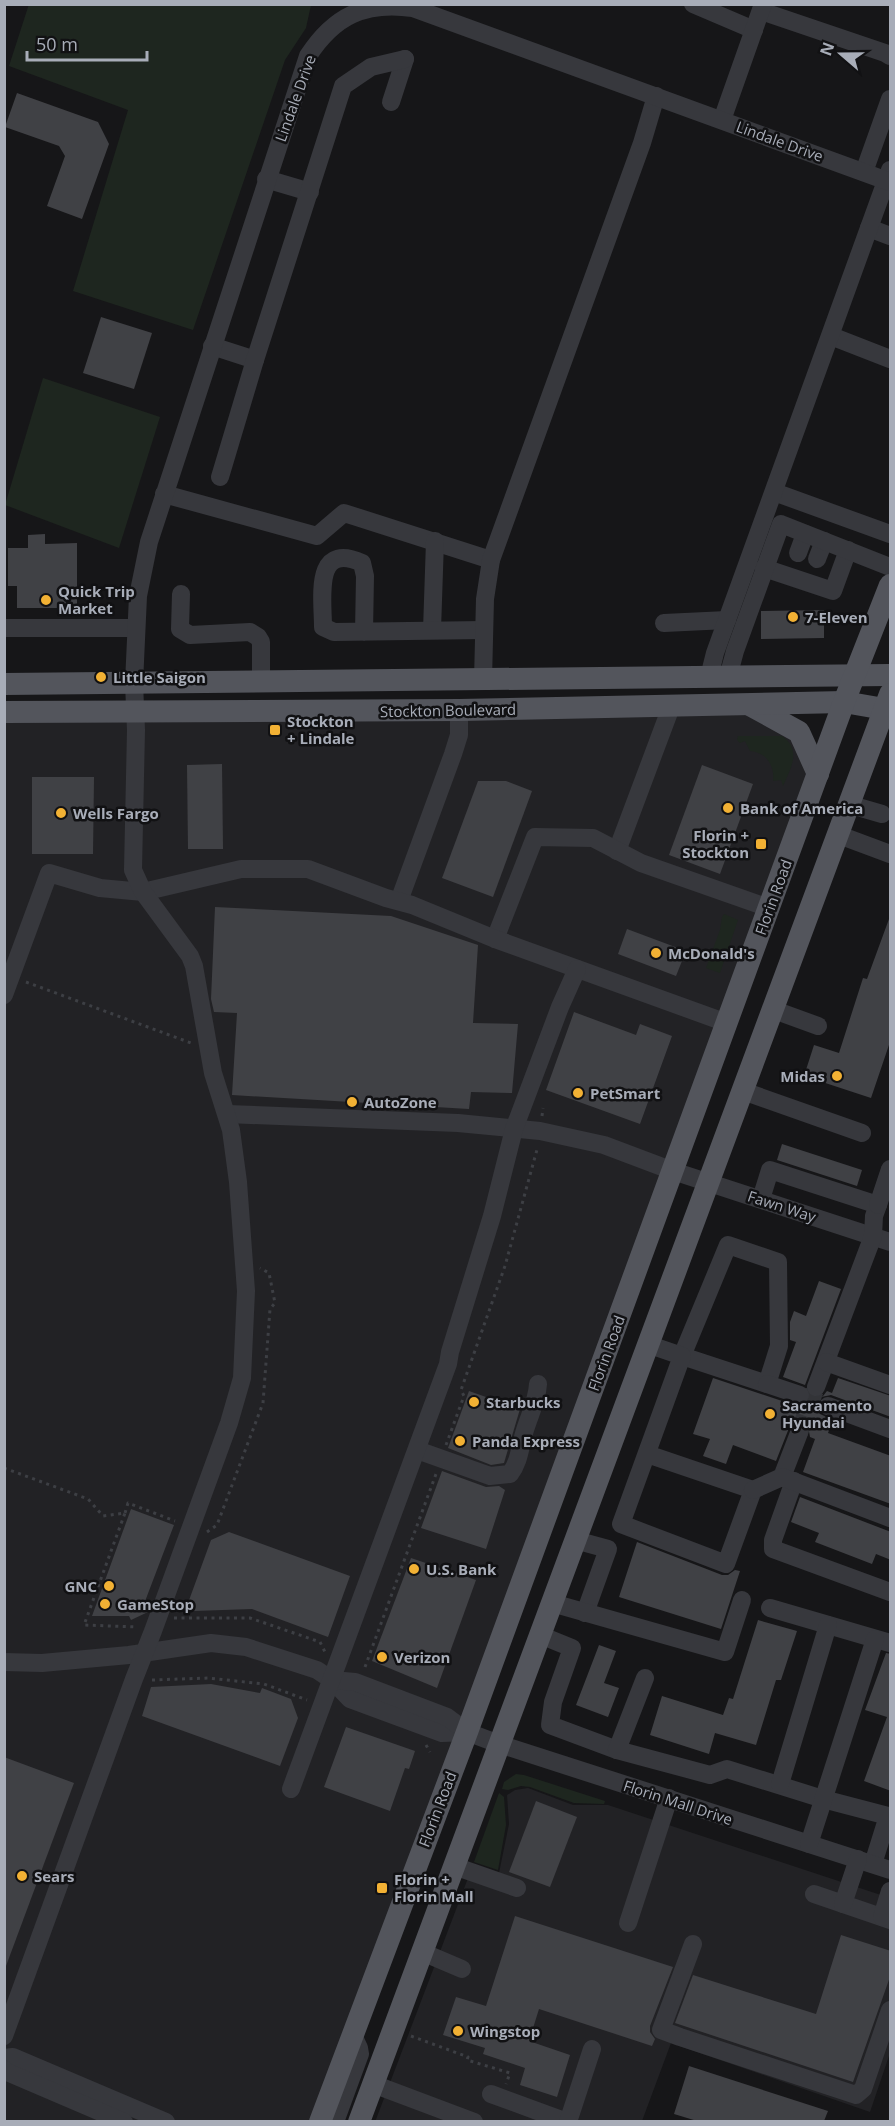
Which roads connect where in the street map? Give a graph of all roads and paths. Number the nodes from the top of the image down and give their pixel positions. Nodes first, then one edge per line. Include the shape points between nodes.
1 (693, 4) edge
2 (395, 5) edge
3 (762, 8) edge
4 (340, 11) edge
5 (754, 30) junction
6 (891, 56) edge
7 (656, 96) junction
8 (891, 99) edge
9 (390, 102) dead end
10 (722, 120) junction
11 (864, 172) junction
12 (889, 177) edge
13 (266, 179) junction
14 (310, 192) junction
15 (869, 228) junction
16 (891, 236) edge
17 (831, 336) junction
18 (212, 346) junction
19 (891, 359) edge
20 (255, 360) junction
21 (220, 477) dead end
22 (774, 492) junction
23 (164, 494) junction
24 (805, 534) junction
25 (891, 534) edge
26 (435, 541) junction
27 (824, 541) junction
28 (848, 550) junction
29 (491, 560) junction
30 (793, 565) junction
31 (891, 567) edge
32 (764, 568) junction
33 (812, 571) junction
34 (891, 585) edge
35 (181, 594) dead end
36 (727, 620) junction
37 (664, 623) dead end
38 (4, 628) edge
39 (136, 628) junction
40 (432, 630) junction
41 (484, 630) junction
42 (364, 632) junction
43 (891, 675) edge
44 (855, 676) junction
45 (719, 677) junction
46 (483, 680) junction
47 (261, 682) junction
48 (134, 683) junction
49 (4, 684) edge
50 (844, 702) junction
51 (889, 704) edge
52 (749, 705) junction
53 (671, 707) junction
54 (459, 710) junction
55 (4, 712) edge
56 (135, 713) junction
57 (818, 774) junction
58 (851, 805) junction
59 (882, 814) dead end
60 (839, 835) junction
61 (617, 851) junction
62 (891, 854) edge
63 (143, 892) junction
64 (399, 901) junction
65 (769, 908) junction
66 (495, 939) junction
67 (577, 969) junction
68 (8, 987) edge
69 (774, 1010) junction
70 (727, 1023) junction
71 (818, 1026) dead end
72 (193, 1051) dead end
73 (743, 1091) junction
74 (543, 1108) dead end
75 (227, 1113) junction
76 (514, 1129) junction
77 (540, 1131) junction
78 (862, 1133) dead end
79 (891, 1169) edge
80 (673, 1171) junction
81 (709, 1183) junction
82 (760, 1199) junction
83 (878, 1205) junction
84 (882, 1239) edge
85 (258, 1267) dead end
86 (647, 1344) junction
87 (682, 1356) junction
88 (826, 1362) junction
89 (538, 1384) dead end
90 (767, 1384) junction
91 (891, 1385) edge
92 (828, 1406) dead end
93 (891, 1429) edge
94 (799, 1433) tunnel mouth
95 (417, 1450) junction
96 (646, 1454) junction
97 (442, 1458) junction
98 (4, 1468) edge
99 (788, 1479) junction
100 (753, 1490) junction
101 (124, 1513) junction
102 (891, 1518) edge
103 (179, 1523) dead end
104 (203, 1535) dead end
105 (575, 1540) junction
106 (891, 1592) edge
107 (742, 1600) dead end
108 (552, 1603) junction
109 (177, 1608) dead end
110 (770, 1608) dead end
111 (585, 1613) junction
112 (828, 1625) junction
113 (135, 1627) dead end
114 (540, 1635) junction
115 (883, 1641) edge
116 (144, 1653) junction
117 (325, 1654) dead end
118 (4, 1662) edge
119 (363, 1672) dead end
120 (645, 1678) dead end
121 (148, 1680) dead end
122 (332, 1680) junction
123 (312, 1702) dead end
124 (466, 1732) junction
125 (499, 1744) junction
126 (613, 1749) junction
127 (645, 1756) junction
128 (599, 1776) junction
129 (780, 1784) junction
130 (635, 1788) junction
131 (291, 1789) dead end
132 (669, 1798) junction
133 (823, 1799) junction
134 (809, 1844) junction
135 (865, 1861) junction
136 (454, 1866) junction
137 (891, 1870) edge
138 (517, 1888) dead end
139 (891, 1891) edge
140 (814, 1894) dead end
141 (843, 1904) junction
142 (886, 1919) edge
143 (628, 1923) dead end
144 (693, 1944) dead end
145 (422, 1952) junction
146 (462, 1969) dead end
147 (891, 2010) edge
148 (352, 2033) junction
149 (406, 2034) dead end
150 (4, 2036) edge
151 (592, 2049) dead end
152 (4, 2058) edge
153 (4, 2069) edge
154 (373, 2084) junction
155 (497, 2093) joint
156 (144, 2117) edge
157 (124, 2121) edge
158 (166, 2121) edge
159 (320, 2121) edge
160 (335, 2121) edge
161 (359, 2121) edge
162 (474, 2121) edge
163 (567, 2121) edge

1 - 5 street
2 - 4 street, Lindale Drive
2 - 7 street, Lindale Drive
3 - 5 street
3 - 6 street
4 - 13 street, Lindale Drive via 308,56
5 - 10 street
7 - 10 street, Lindale Drive
7 - 29 street
8 - 11 street
9 - 14 street via 405,59 371,67 343,86
10 - 11 street, Lindale Drive
11 - 12 street, Lindale Drive
12 - 15 street
13 - 14 street
13 - 18 street, Lindale Drive
14 - 20 street
15 - 16 street
15 - 17 street
17 - 19 street
17 - 22 street
18 - 20 street
18 - 23 street, Lindale Drive
20 - 21 street
22 - 25 street
22 - 36 street
23 - 26 street via 317,536 344,513
23 - 39 street, Lindale Drive via 149,542
24 - 27 street
24 - 30 street
24 - 32 street via 781,524
26 - 29 street
26 - 40 street
27 - 28 street
27 - 33 street
28 - 31 street
28 - 33 street via 833,591
29 - 41 street
30 - 32 street
30 - 33 street
32 - 45 street via 735,651
34 - 44 main road, Florin Road
35 - 47 street via 180,629 184,633 250,633 258,637
36 - 37 street
36 - 45 street
38 - 39 street
39 - 48 street, Lindale Drive
40 - 41 street
40 - 42 street
41 - 46 street
42 - 42 street via 362,563 336,559 327,565 323,575 323,627 334,632
43 - 44 main road, Stockton Boulevard
44 - 45 main road, Stockton Boulevard
44 - 50 main road, Florin Road
45 - 46 main road, Stockton Boulevard
46 - 47 main road, Stockton Boulevard
47 - 48 main road, Stockton Boulevard
48 - 49 main road, Stockton Boulevard
48 - 56 street, Lindale Drive
50 - 51 main road, Stockton Boulevard
50 - 52 main road, Stockton Boulevard
50 - 57 main road, Florin Road
51 - 58 main road
52 - 53 main road, Stockton Boulevard
52 - 57 main road via 799,732
53 - 54 main road, Stockton Boulevard
53 - 61 street
54 - 56 main road, Stockton Boulevard
54 - 64 street via 459,735
55 - 56 main road, Stockton Boulevard
56 - 63 street, Lindale Drive via 133,870
57 - 65 main road, Florin Road
58 - 59 street
58 - 60 main road
60 - 62 street
60 - 69 main road
61 - 65 street via 640,863
61 - 66 street via 593,838 535,837
63 - 64 street via 241,869 308,869
63 - 68 street via 100,888 49,873
63 - 75 street, Lindale Drive via 194,966 213,1073
64 - 66 street
65 - 70 main road, Florin Road
66 - 67 street
67 - 70 street
67 - 76 street
68 - 72 path via 23,981 191,1042
69 - 71 street
69 - 73 main road
70 - 80 main road, Florin Road
73 - 78 street
73 - 81 main road
74 - 77 path
75 - 76 street, Fawn Way
75 - 116 street, Lindale Drive via 238,1182 246,1291 242,1378
76 - 77 street, Fawn Way
76 - 95 street via 448,1364
77 - 80 street, Fawn Way via 604,1145
77 - 97 path via 505,1266 461,1390 464,1396
79 - 83 street
80 - 81 street, Fawn Way
80 - 124 main road, Florin Road
81 - 82 street, Fawn Way
81 - 86 main road
82 - 83 street via 770,1170
82 - 84 street, Fawn Way
83 - 84 street via 874,1216
84 - 88 street
85 - 104 path via 269,1273 275,1303 270,1310 262,1403 217,1524
86 - 87 street
86 - 105 main road
87 - 90 street
87 - 90 street via 728,1245 778,1262 779,1346
87 - 96 street
88 - 90 street via 808,1391
88 - 91 street
89 - 97 street via 516,1467 510,1474 490,1476
92 - 93 street
94 - 99 street
95 - 97 street
95 - 122 street
96 - 100 street
96 - 100 street via 621,1524 726,1564
97 - 119 path
98 - 101 path via 88,1500 103,1516
99 - 100 street
99 - 102 street
99 - 106 street via 773,1549
101 - 103 path via 128,1503
101 - 113 path via 84,1625
105 - 108 main road
105 - 111 street via 608,1549
107 - 111 street via 725,1652
108 - 111 street
108 - 114 main road
109 - 117 path via 174,1618 250,1618 320,1642
110 - 112 street
112 - 115 street
112 - 129 street
114 - 125 main road
114 - 126 street via 572,1648 553,1702 550,1725
115 - 133 street
116 - 118 street, Florin Mall Drive via 42,1663
116 - 122 street, Florin Mall Drive via 211,1644 246,1647 317,1670
116 - 150 street, Lindale Drive
120 - 126 street
121 - 123 path via 208,1678 264,1684
122 - 124 street, Florin Mall Drive via 355,1682 447,1717
122 - 131 street
124 - 125 street, Florin Mall Drive
124 - 148 main road, Florin Road
125 - 128 street, Florin Mall Drive
125 - 136 main road
126 - 127 street
126 - 128 street
127 - 129 street via 710,1775 727,1769
127 - 130 street
128 - 130 street, Florin Mall Drive
129 - 133 street
130 - 132 street, Florin Mall Drive
132 - 134 street, Florin Mall Drive
132 - 143 street
133 - 134 street
133 - 135 street via 888,1816
134 - 135 street, Florin Mall Drive
135 - 137 street, Florin Mall Drive
135 - 141 street
136 - 138 street
136 - 145 main road
139 - 142 street
140 - 141 street
141 - 142 street
144 - 147 street via 661,2030 812,2081 856,2095 863,2089
145 - 146 street
145 - 154 main road via 390,2057
148 - 159 main road, Florin Road
148 - 160 street via 360,2054
149 - 155 path via 510,2073
151 - 163 street
152 - 156 street via 13,2057
153 - 157 street
154 - 161 main road
154 - 162 street
155 - 163 street
156 - 158 street

